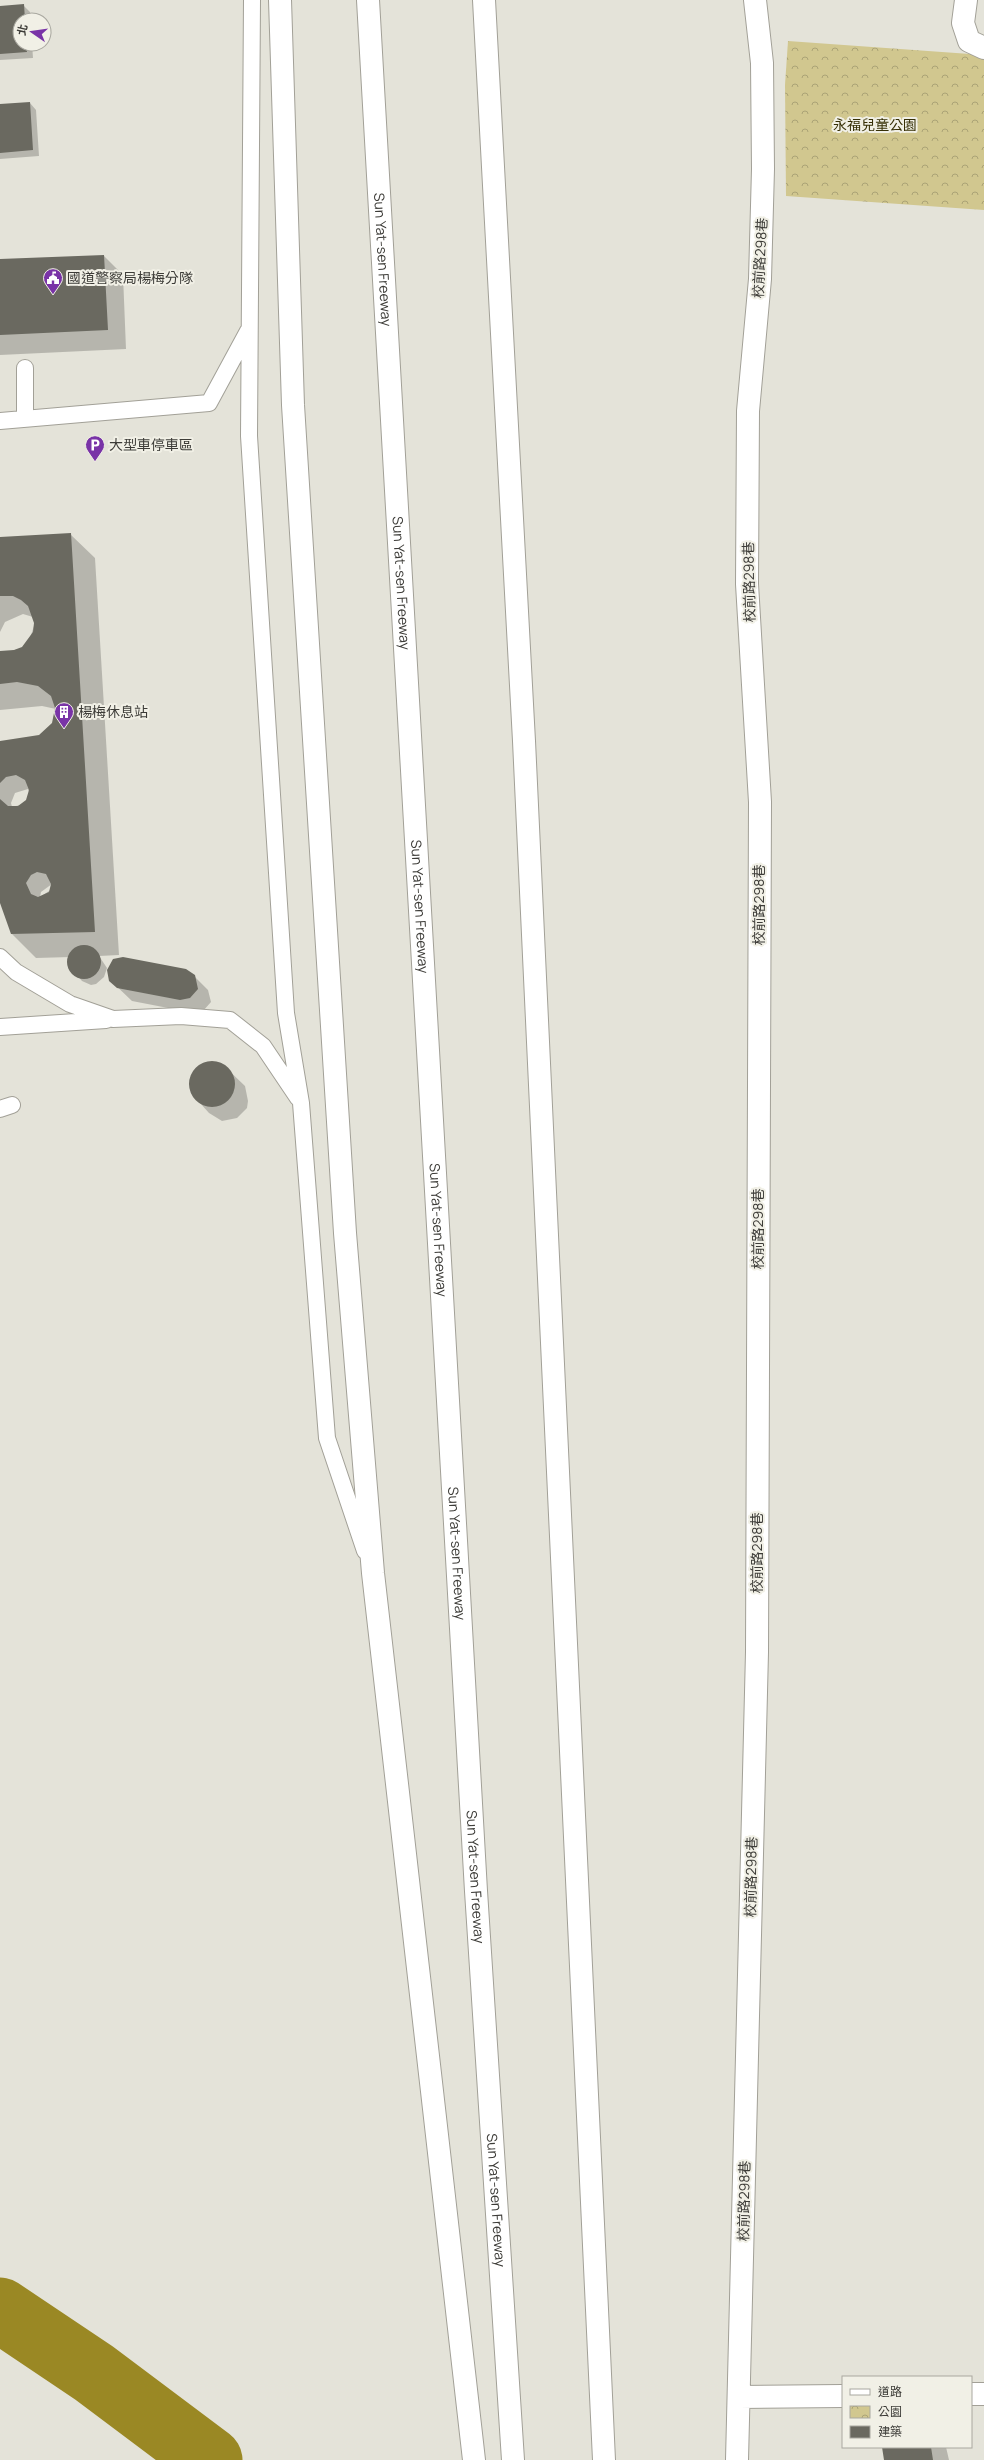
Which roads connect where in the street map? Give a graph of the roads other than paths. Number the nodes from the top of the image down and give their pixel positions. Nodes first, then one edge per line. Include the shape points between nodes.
1 (252, 0) edge
2 (280, 0) edge
3 (368, 0) edge
4 (484, 0) edge
5 (755, 0) edge
6 (966, 0) edge
7 (984, 48) edge
8 (249, 330) junction
9 (25, 368) dead end
10 (25, 419) junction
11 (0, 421) edge
12 (0, 957) edge
13 (113, 1019) junction
14 (0, 1027) edge
15 (301, 1103) junction
16 (373, 1573) junction
17 (972, 2394) edge
18 (984, 2394) edge
19 (842, 2396) edge
20 (739, 2397) junction
21 (474, 2460) edge
22 (513, 2460) edge
23 (604, 2460) edge
24 (737, 2460) edge

1 - 8 lane
2 - 16 main road via 293,405 345,1233
3 - 22 main road, Sun Yat-sen Freeway via 476,1891
4 - 23 main road via 525,749
5 - 20 main road, 校前路298巷 via 762,63 763,169 760,279 748,411 747,584 760,802 757,1652
6 - 7 main road via 963,23 969,41
8 - 10 lane via 209,403
8 - 15 lane via 249,436 286,1013
9 - 10 lane
10 - 11 lane
12 - 13 lane via 16,972 70,1004
13 - 14 lane
13 - 15 lane via 181,1016 230,1020 263,1046
15 - 16 lane via 327,1438
16 - 21 main road
17 - 18 main road
19 - 20 main road
20 - 24 main road, 校前路298巷

